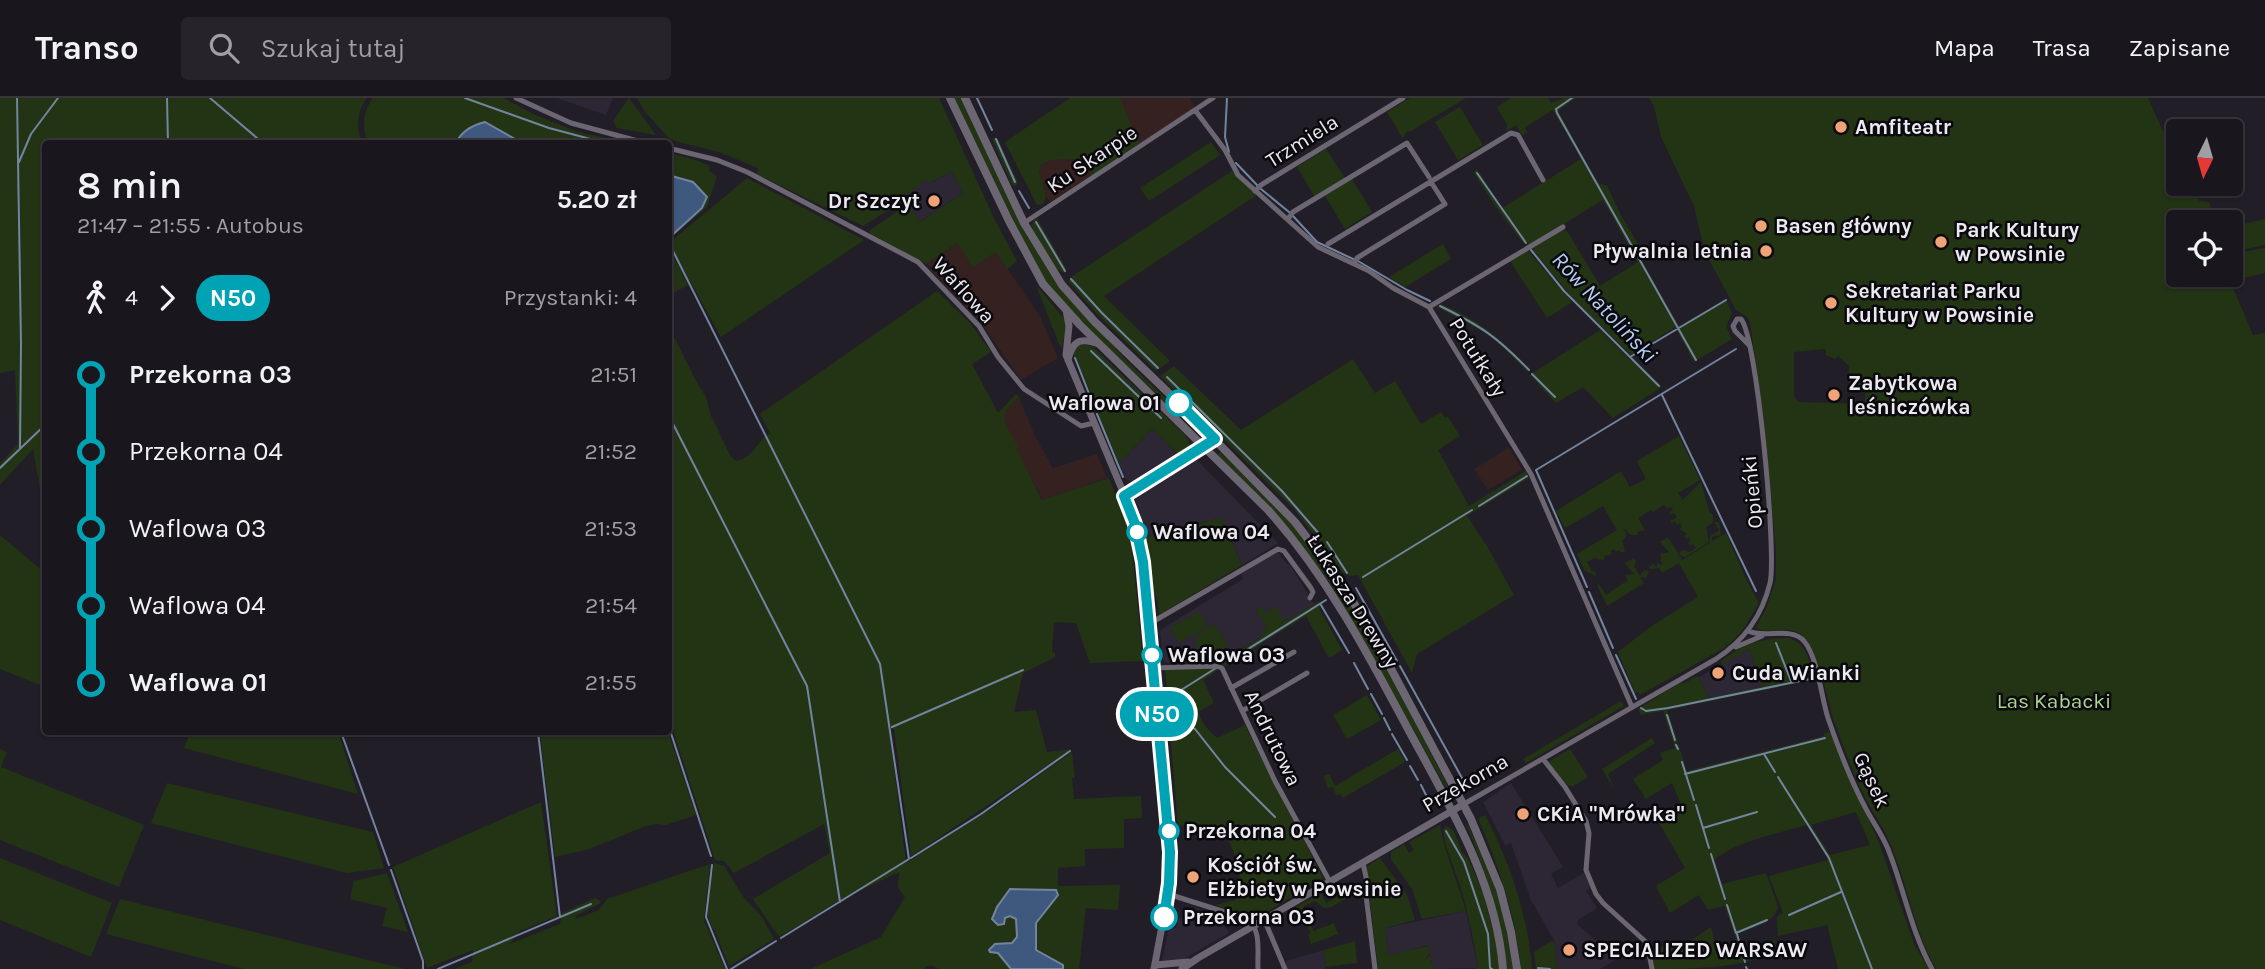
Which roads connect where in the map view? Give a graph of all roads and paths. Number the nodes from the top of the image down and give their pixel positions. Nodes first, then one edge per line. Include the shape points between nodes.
1 (516, 98) edge
2 (950, 98) edge
3 (965, 98) edge
4 (1213, 98) edge
5 (1384, 98) edge
6 (1403, 98) edge
7 (1388, 107) junction
8 (1195, 110) junction
9 (634, 140) edge
10 (672, 149) edge
11 (1430, 179) junction
12 (1543, 180) dead end
13 (1258, 188) junction
14 (1290, 216) junction
15 (1024, 223) junction
16 (1563, 227) dead end
17 (1328, 244) dead end
18 (1356, 261) junction
19 (1429, 307) junction
20 (1066, 310) junction
21 (1100, 345) junction
22 (1750, 346) junction
23 (1068, 361) junction
24 (1094, 423) junction
25 (1189, 432) junction
26 (1215, 439) junction
27 (1204, 446) junction
28 (1188, 457) junction
29 (1124, 496) junction
30 (1310, 598) dead end
31 (1149, 624) junction
32 (1748, 631) junction
33 (1763, 635) junction
34 (1730, 650) junction
35 (1294, 652) dead end
36 (1153, 667) junction
37 (1307, 673) dead end
38 (1231, 688) junction
39 (1632, 707) junction
40 (1242, 711) junction
41 (1543, 759) junction
42 (1464, 804) junction
43 (1452, 811) junction
44 (1363, 863) junction
45 (1330, 881) junction
46 (1168, 894) junction
47 (1264, 919) junction
48 (1255, 925) junction
49 (1195, 960) junction
50 (1154, 967) edge
51 (1182, 969) edge
52 (1258, 969) edge
53 (1285, 969) edge
54 (1375, 969) edge
55 (1503, 969) edge
56 (1517, 969) edge
57 (1652, 969) edge
58 (1932, 969) edge

1 - 9 street via 571,123
2 - 20 main road, Łukasza Drewny via 1036,272
3 - 15 main road, Łukasza Drewny
4 - 8 street, Ku Skarpie
5 - 7 street
6 - 7 street, Trzmiela
7 - 13 street, Trzmiela
8 - 13 street, Potułkały via 1234,170
8 - 15 street, Ku Skarpie
10 - 24 street, Waflowa via 753,174 918,262 979,326 1024,389 1078,425
11 - 12 street via 1509,134 1518,135
11 - 14 street via 1407,143
11 - 17 street
11 - 18 street via 1445,204
13 - 14 street, Potułkały
14 - 18 street, Potułkały via 1318,247
15 - 26 main road, Łukasza Drewny via 1077,303
16 - 19 street
18 - 19 street, Potułkały
19 - 39 street, Potułkały via 1531,474
20 - 21 main road, Łukasza Drewny
20 - 23 street
21 - 23 street via 1076,342
21 - 25 main road, Łukasza Drewny
22 - 22 street, Opieńki via 1745,324 1737,319 1735,331
22 - 32 street, Opieńki via 1773,560 1764,605
23 - 24 street
24 - 29 street
25 - 27 main road, Łukasza Drewny
25 - 28 street via 1193,445
26 - 27 street
26 - 42 main road, Łukasza Drewny via 1295,522 1332,569
27 - 28 street
27 - 43 main road, Łukasza Drewny via 1276,519 1326,583
28 - 29 street
29 - 31 street via 1140,546
30 - 31 street via 1311,588 1278,549
31 - 36 street
32 - 33 street, Gąsek
32 - 34 street, Przekorna
33 - 34 street, Gąsek
33 - 58 street, Gąsek via 1794,635 1808,649 1840,749 1886,845 1919,945
34 - 39 street, Przekorna
35 - 38 street
36 - 38 street, Andrutowa via 1218,666
36 - 46 street via 1170,840
37 - 40 street
38 - 40 street, Andrutowa
39 - 41 street, Przekorna
40 - 45 street, Andrutowa
41 - 42 street, Przekorna
41 - 57 street via 1586,821 1586,870 1596,894 1647,943
42 - 43 street, Przekorna
42 - 56 main road, Łukasza Drewny via 1500,889
43 - 44 street, Przekorna
43 - 55 main road, Łukasza Drewny via 1486,886
44 - 45 street, Przekorna
44 - 54 street
45 - 47 street, Przekorna
46 - 48 street
46 - 50 street
47 - 48 street, Przekorna
47 - 53 street
48 - 49 street, Przekorna
48 - 52 street
49 - 50 street, Przekorna
49 - 51 street, Przekorna

